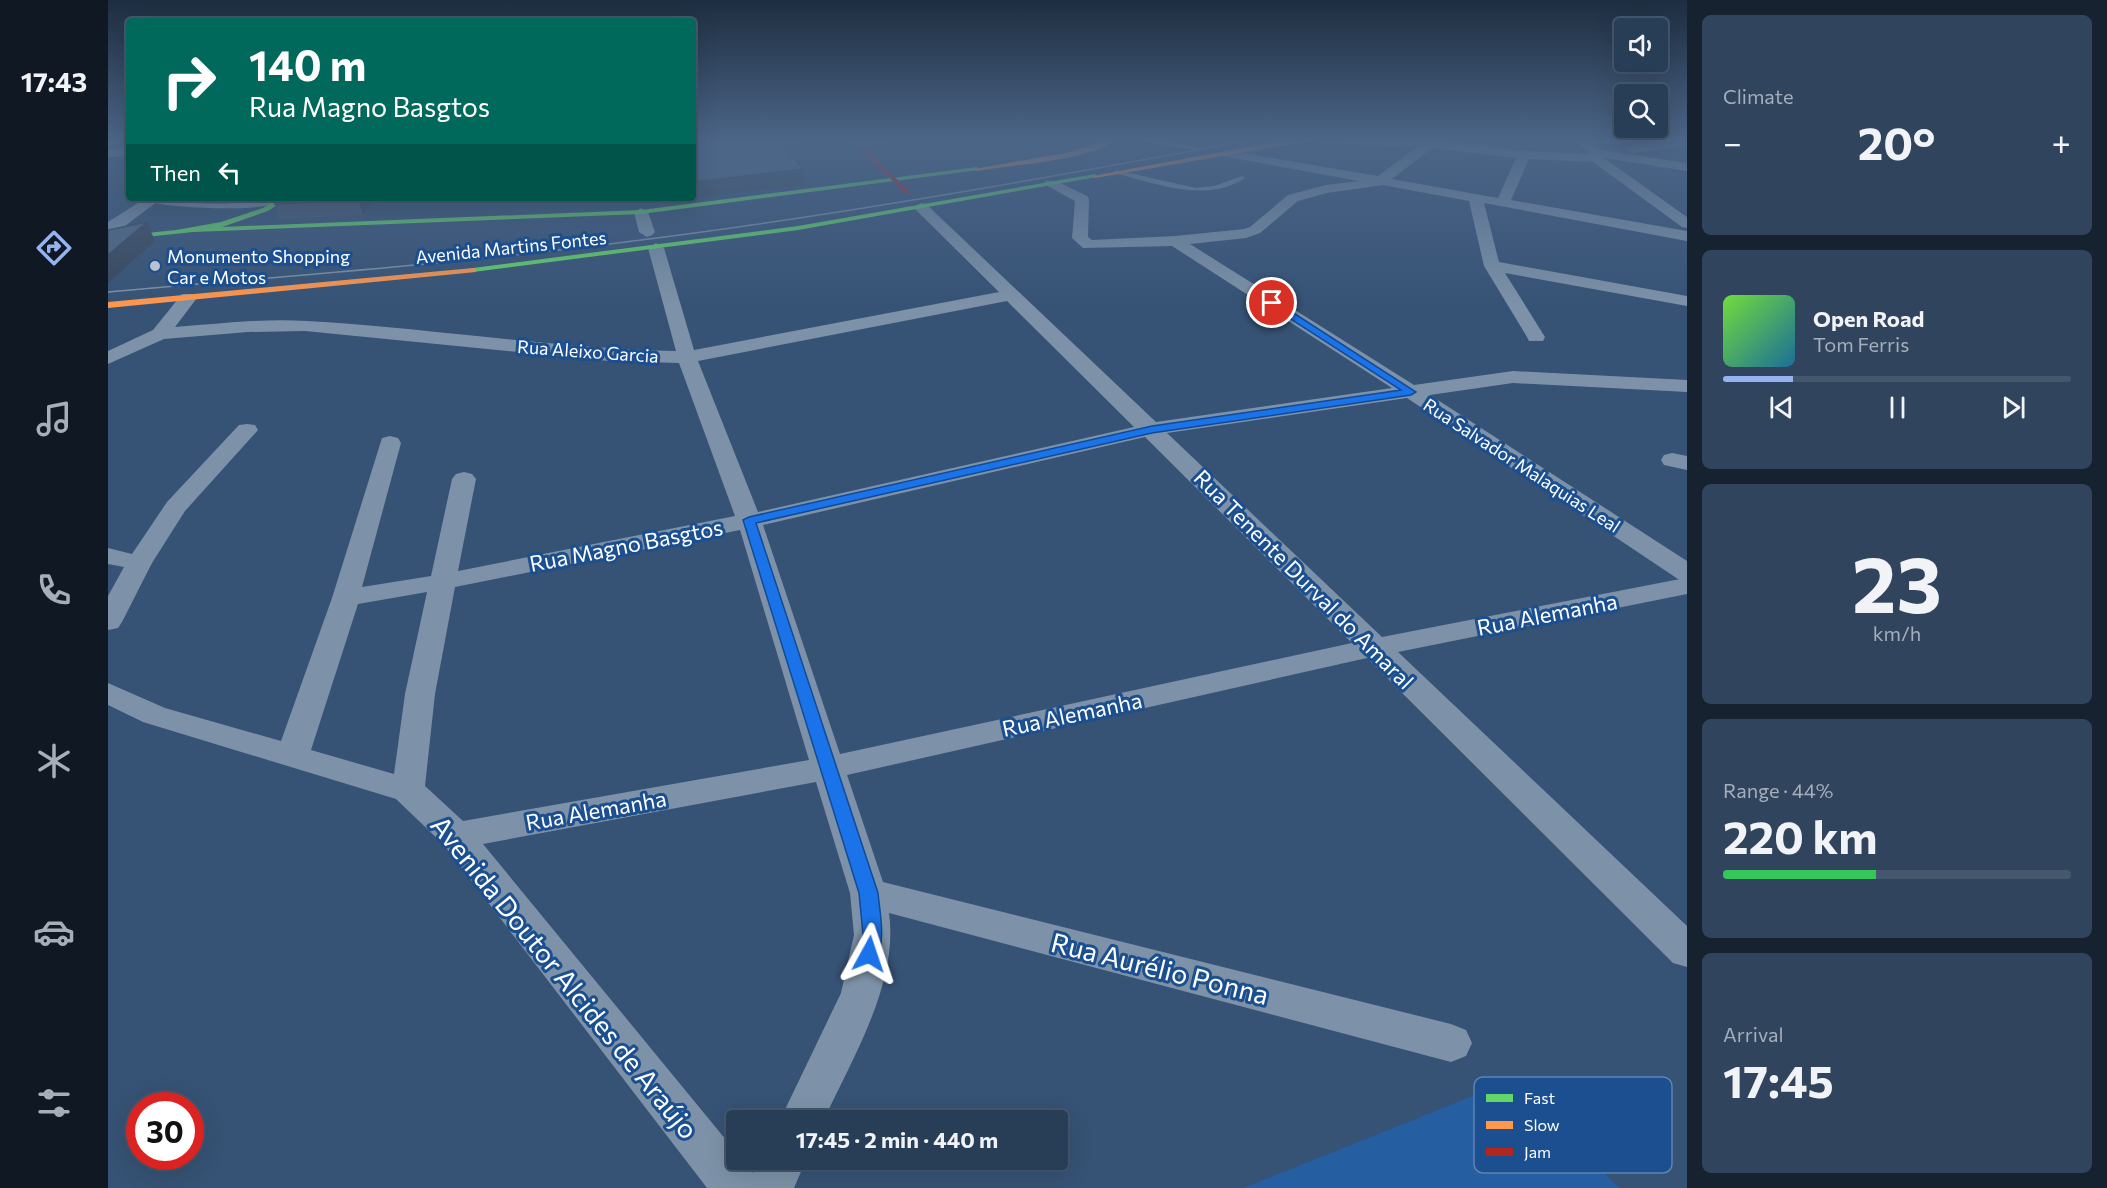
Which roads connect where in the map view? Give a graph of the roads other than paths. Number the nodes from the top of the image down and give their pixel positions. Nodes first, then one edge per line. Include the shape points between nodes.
1 (752, 194) edge
2 (901, 194) edge
3 (910, 194) edge
4 (992, 194) edge
5 (1073, 194) edge
6 (1306, 194) edge
7 (1450, 194) edge
8 (1507, 194) edge
9 (1646, 194) edge
10 (1665, 194) edge
11 (1668, 195) dead end
12 (886, 197) dead end
13 (1476, 199) junction
14 (696, 200) edge
15 (150, 201) edge
16 (160, 201) edge
17 (274, 201) edge
18 (282, 201) edge
19 (682, 201) edge
20 (1503, 203) junction
21 (639, 205) edge
22 (227, 206) junction
23 (921, 207) junction
24 (1687, 224) edge
25 (114, 225) edge
26 (191, 230) junction
27 (664, 230) dead end
28 (642, 232) joint
29 (1687, 236) edge
30 (130, 237) junction
31 (108, 239) edge
32 (1175, 241) junction
33 (656, 248) junction
34 (1492, 266) junction
35 (276, 289) junction
36 (1011, 295) junction
37 (188, 298) junction
38 (108, 299) edge
39 (1687, 301) edge
40 (108, 305) edge
41 (160, 334) junction
42 (1536, 338) dead end
43 (687, 357) junction
44 (108, 358) edge
45 (1687, 386) edge
46 (1411, 392) junction
47 (1152, 429) junction
48 (247, 430) dead end
49 (390, 443) dead end
50 (464, 479) dead end
51 (749, 520) junction
52 (108, 556) edge
53 (140, 563) junction
54 (1687, 573) edge
55 (441, 582) junction
56 (1687, 586) edge
57 (346, 598) junction
58 (108, 621) edge
59 (1373, 648) junction
60 (108, 693) edge
61 (292, 757) junction
62 (828, 768) junction
63 (408, 790) junction
64 (456, 836) junction
65 (868, 893) junction
66 (1687, 951) edge
67 (1451, 1043) dead end
68 (807, 1110) edge
69 (778, 1170) edge
70 (736, 1188) edge
71 (770, 1188) edge

1 - 14 main road
2 - 12 main road
3 - 23 main road
4 - 23 main road, Avenida Martins Fontes
5 - 32 street via 1082,199 1080,238 1088,245
6 - 32 street via 1293,198 1255,230
7 - 13 street
8 - 20 street
9 - 24 street
10 - 11 street
13 - 20 street
13 - 34 street
15 - 25 street
16 - 22 lane
17 - 22 lane
18 - 26 main road via 251,215
19 - 21 main road
20 - 29 street
21 - 26 main road
21 - 28 street
22 - 26 lane via 212,220
23 - 33 main road, Avenida Martins Fontes
23 - 36 street, Rua Tenente Durval do Amaral
25 - 30 street via 116,231
26 - 30 main road
27 - 28 main road
30 - 31 main road
32 - 46 street, Rua Salvador Malaquias Leal
33 - 35 main road, Avenida Martins Fontes
33 - 43 street
34 - 39 street
34 - 42 street
35 - 37 main road, Avenida Martins Fontes
35 - 38 main road, Avenida Martins Fontes
36 - 43 street, Rua Aleixo Garcia
36 - 47 street, Rua Tenente Durval do Amaral
37 - 40 main road, Avenida Martins Fontes
37 - 41 street
41 - 43 street, Rua Aleixo Garcia via 304,326 609,355
41 - 44 street
43 - 51 street
45 - 46 street, Rua Magno Basgtos via 1513,378
46 - 47 street, Rua Magno Basgtos
46 - 54 street, Rua Salvador Malaquias Leal
47 - 51 street, Rua Magno Basgtos
47 - 59 street, Rua Tenente Durval do Amaral
48 - 53 street via 176,507
49 - 57 street
50 - 55 street
51 - 55 street, Rua Magno Basgtos
51 - 62 street
52 - 53 street
53 - 58 street
55 - 57 street, Rua Magno Basgtos
55 - 63 street via 420,694
56 - 59 street, Rua Alemanha
57 - 61 street
59 - 62 street, Rua Alemanha
59 - 66 street, Rua Tenente Durval do Amaral
60 - 61 street via 154,715
61 - 63 street
62 - 64 street, Rua Alemanha
62 - 65 street
63 - 64 street, Avenida Doutor Alcides de Araújo
64 - 70 street, Avenida Doutor Alcides de Araújo
65 - 67 street, Rua Aurélio Ponna
65 - 68 street via 873,935 861,994
69 - 71 street

